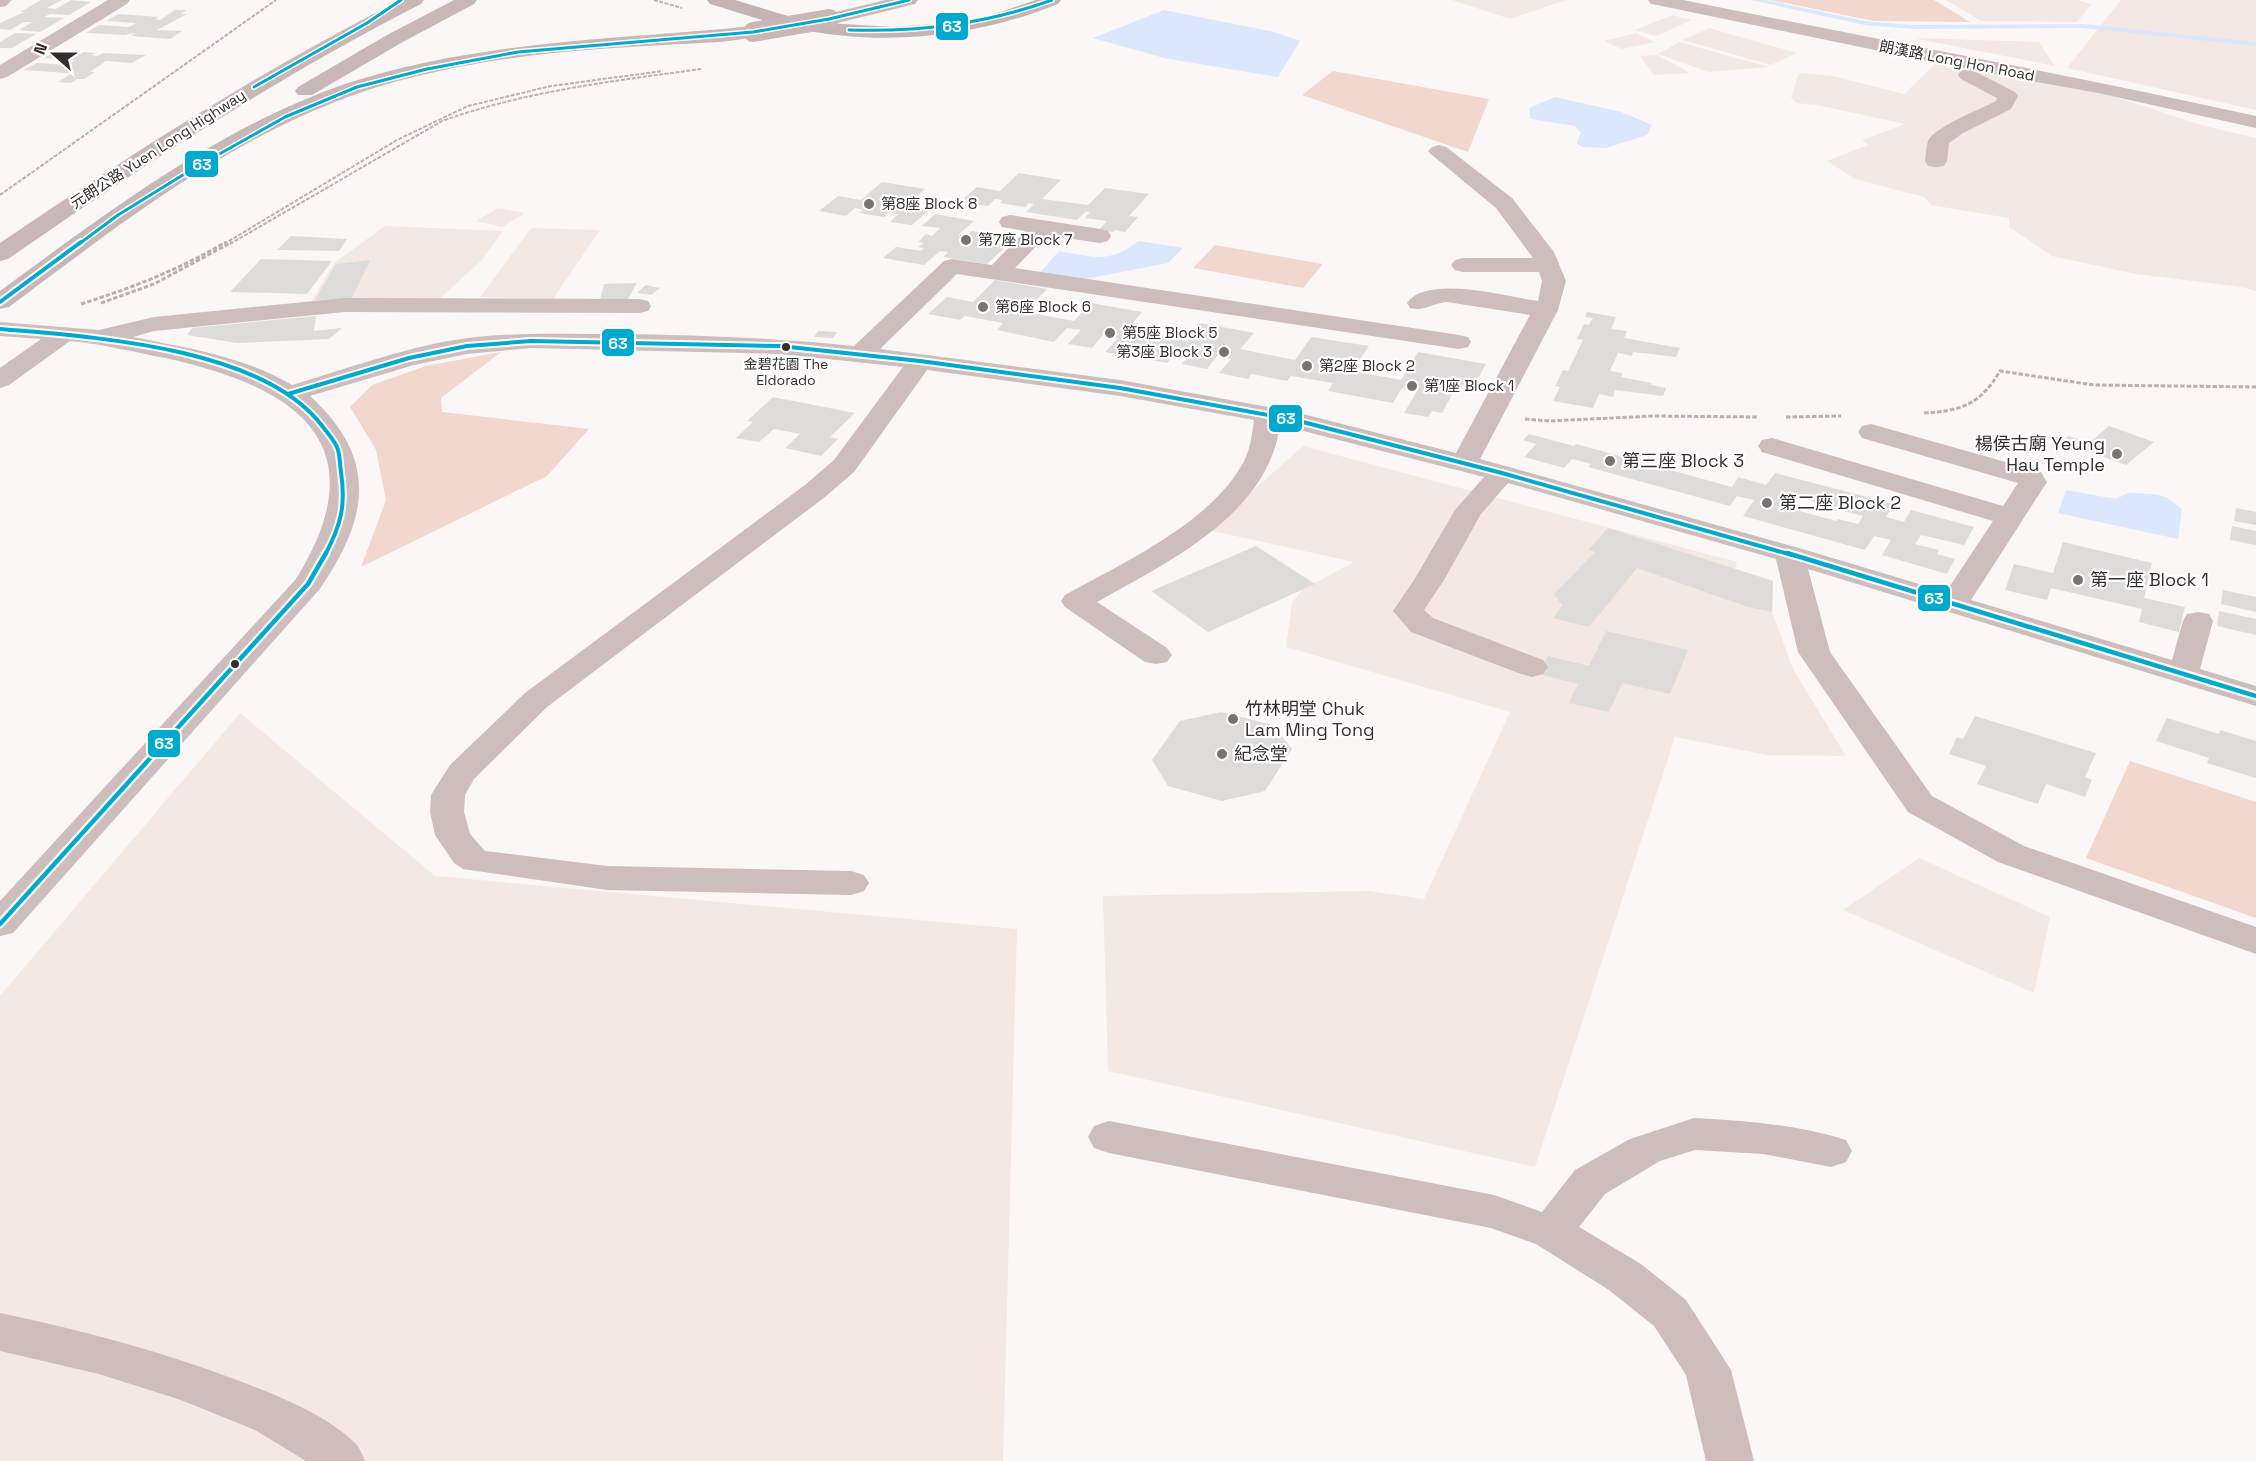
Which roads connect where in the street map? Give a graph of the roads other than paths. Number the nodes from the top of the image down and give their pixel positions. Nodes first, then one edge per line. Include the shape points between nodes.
1 (121, 0) edge
2 (401, 0) edge
3 (415, 0) edge
4 (468, 0) edge
5 (716, 0) edge
6 (909, 0) edge
7 (1052, 0) edge
8 (1657, 0) edge
9 (368, 23) junction
10 (1925, 54) junction
11 (0, 73) edge
12 (2256, 123) edge
13 (1439, 151) dead end
14 (1936, 161) dead end
15 (118, 215) junction
16 (1010, 222) dead end
17 (1042, 227) junction
18 (1100, 236) dead end
19 (0, 254) edge
20 (1548, 265) junction
21 (1463, 266) dead end
22 (997, 273) junction
23 (0, 302) edge
24 (1419, 303) dead end
25 (1548, 305) junction
26 (639, 306) dead end
27 (0, 329) edge
28 (64, 334) junction
29 (98, 337) junction
30 (1459, 342) dead end
31 (859, 355) junction
32 (920, 361) junction
33 (0, 380) edge
34 (288, 394) junction
35 (1268, 415) junction
36 (1871, 432) dead end
37 (1773, 445) dead end
38 (1464, 463) junction
39 (1502, 472) junction
40 (2010, 517) junction
41 (1789, 554) junction
42 (1953, 604) junction
43 (2198, 621) dead end
44 (1156, 655) dead end
45 (1532, 667) dead end
46 (2182, 674) junction
47 (2256, 696) edge
48 (850, 883) dead end
49 (0, 924) edge
50 (2256, 941) edge
51 (1109, 1137) dead end
52 (1831, 1151) dead end
53 (1551, 1232) junction
54 (0, 1332) edge
55 (341, 1461) edge
56 (1730, 1461) edge

1 - 11 street
2 - 9 highway
3 - 9 highway, 元朗公路 Yuen Long Highway
4 - 15 highway, 元朗公路 Yuen Long Highway via 277,108
5 - 7 main road via 795,22 835,29 890,31 980,23
6 - 15 highway, bridge via 753,32 518,52 357,87 248,136
8 - 10 street, 朗漢路 Long Hon Road
9 - 19 highway, 元朗公路 Yuen Long Highway via 199,119
10 - 12 street, 朗漢路 Long Hon Road
10 - 14 street via 2008,96 2004,105 1939,141
13 - 20 street via 1504,203
15 - 23 highway, 元朗公路 Yuen Long Highway
16 - 17 street
17 - 18 street
17 - 22 street
20 - 21 street
20 - 25 street via 1554,281
22 - 30 street
22 - 31 street via 952,266
24 - 25 street via 1447,295
25 - 38 street
26 - 29 street via 344,304 154,324
27 - 28 street
28 - 29 street
28 - 33 street
29 - 34 street via 233,367
31 - 32 street
31 - 34 street via 712,343 501,342 409,358
32 - 35 street via 1120,387
32 - 48 street via 844,466 536,700 456,778 446,804 453,835 476,861 607,878
34 - 49 street via 326,428 339,449 344,467 344,511 324,561 284,612
35 - 38 street
35 - 44 street via 1256,465 1226,502 1141,564 1076,601
36 - 40 street via 2031,478 2033,482
37 - 40 street
38 - 39 street
39 - 41 street
39 - 45 street via 1468,510 1408,611 1422,625
40 - 42 street
41 - 42 street
41 - 50 street via 1814,652 1920,804 2012,854
42 - 46 street
43 - 46 street
46 - 47 street
51 - 53 street via 1494,1212
52 - 53 street via 1763,1138 1694,1134 1645,1150 1590,1182
53 - 56 street via 1625,1277 1670,1313 1708,1370
54 - 55 street via 131,1363 255,1406 296,1427

